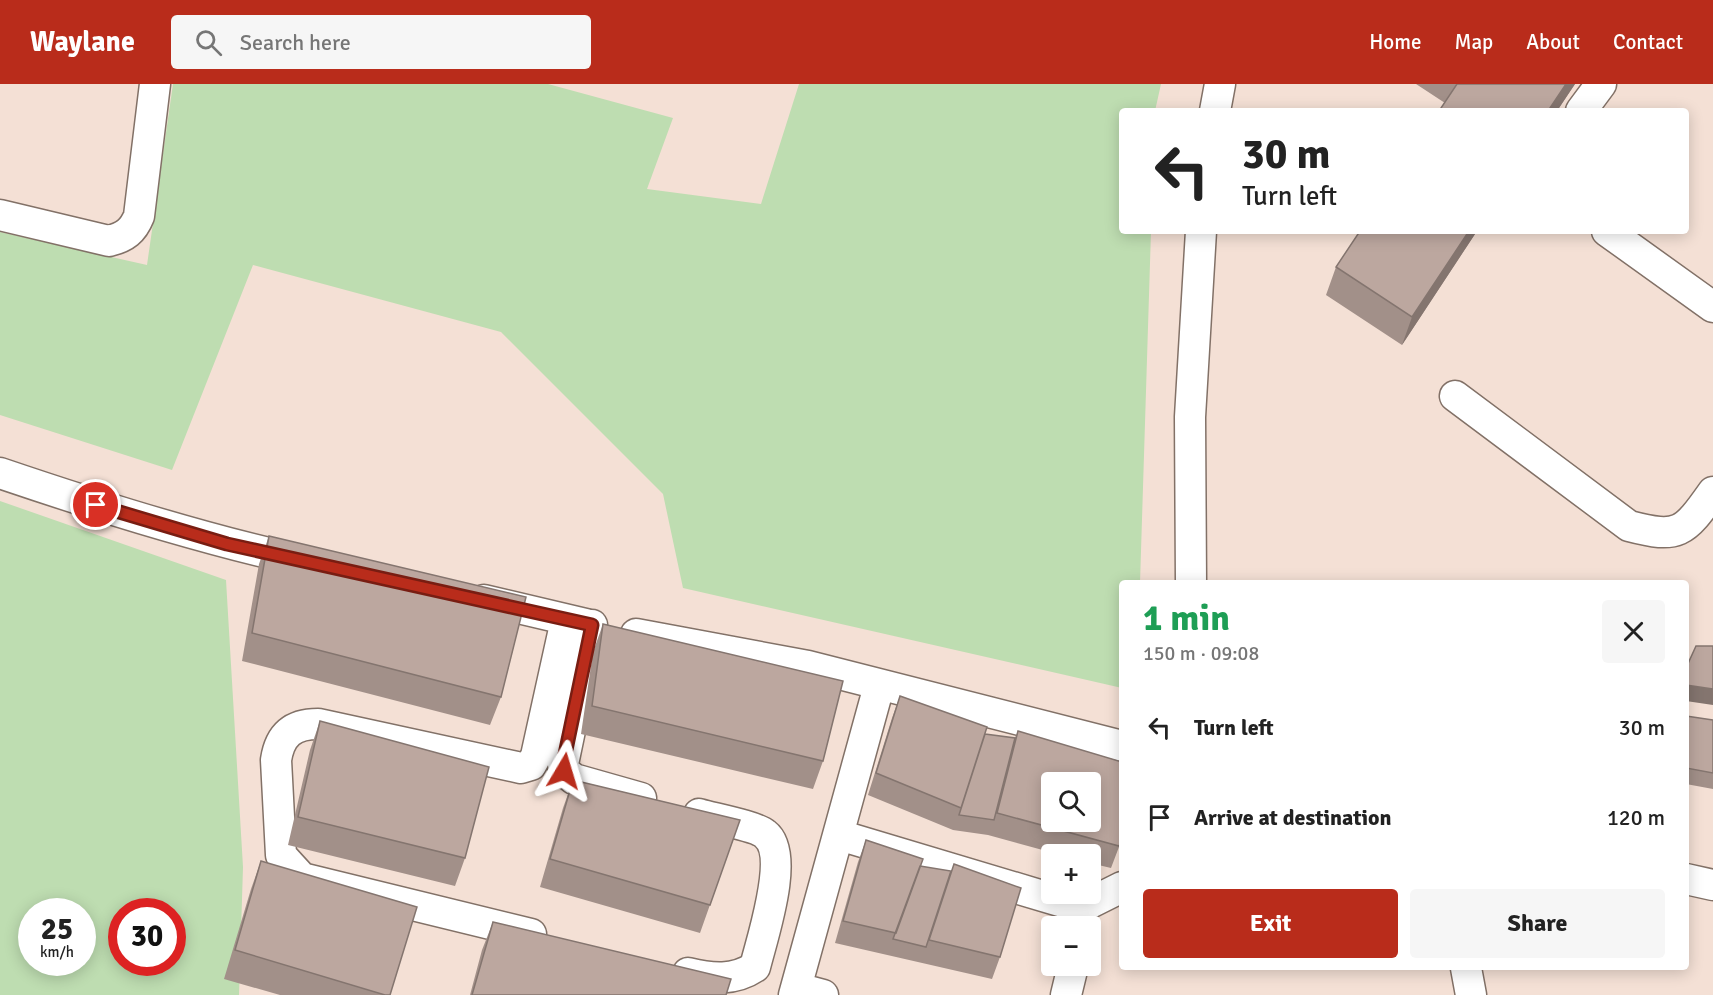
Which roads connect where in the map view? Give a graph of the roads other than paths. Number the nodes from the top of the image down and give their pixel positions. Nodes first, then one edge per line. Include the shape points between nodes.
1 (155, 84) edge
2 (1220, 84) edge
3 (1601, 84) edge
4 (1216, 108) edge
5 (1583, 108) edge
6 (0, 215) edge
7 (1202, 234) edge
8 (1611, 234) edge
9 (1713, 308) edge
10 (1455, 396) dead end
11 (0, 473) edge
12 (1713, 492) edge
13 (326, 566) edge
14 (1191, 580) edge
15 (458, 594) edge
16 (579, 623) junction
17 (879, 686) junction
18 (1119, 745) edge
19 (839, 835) junction
20 (1689, 880) edge
21 (1713, 885) edge
22 (1119, 889) edge
23 (1076, 916) edge
24 (1081, 916) edge
25 (554, 940) edge
26 (657, 966) edge
27 (1466, 970) edge
28 (1070, 976) edge
29 (805, 993) edge
30 (1066, 995) edge
31 (1472, 995) edge

1 - 6 street via 139,216 123,237 109,241
2 - 4 street
3 - 5 street
7 - 14 street via 1190,417
8 - 9 street
10 - 12 street via 1629,526 1659,534 1678,531 1692,522
11 - 13 street via 227,544
15 - 16 street
16 - 17 street via 808,666
16 - 25 street via 531,765 521,768 318,724 301,724 285,736 276,760 281,855 302,878
16 - 26 street via 564,771 574,779 764,832 774,844 775,883 755,967 743,975 726,978
17 - 18 street
17 - 19 street
19 - 23 street via 1066,903
19 - 29 street
20 - 21 street
22 - 24 street
27 - 31 street
28 - 30 street

